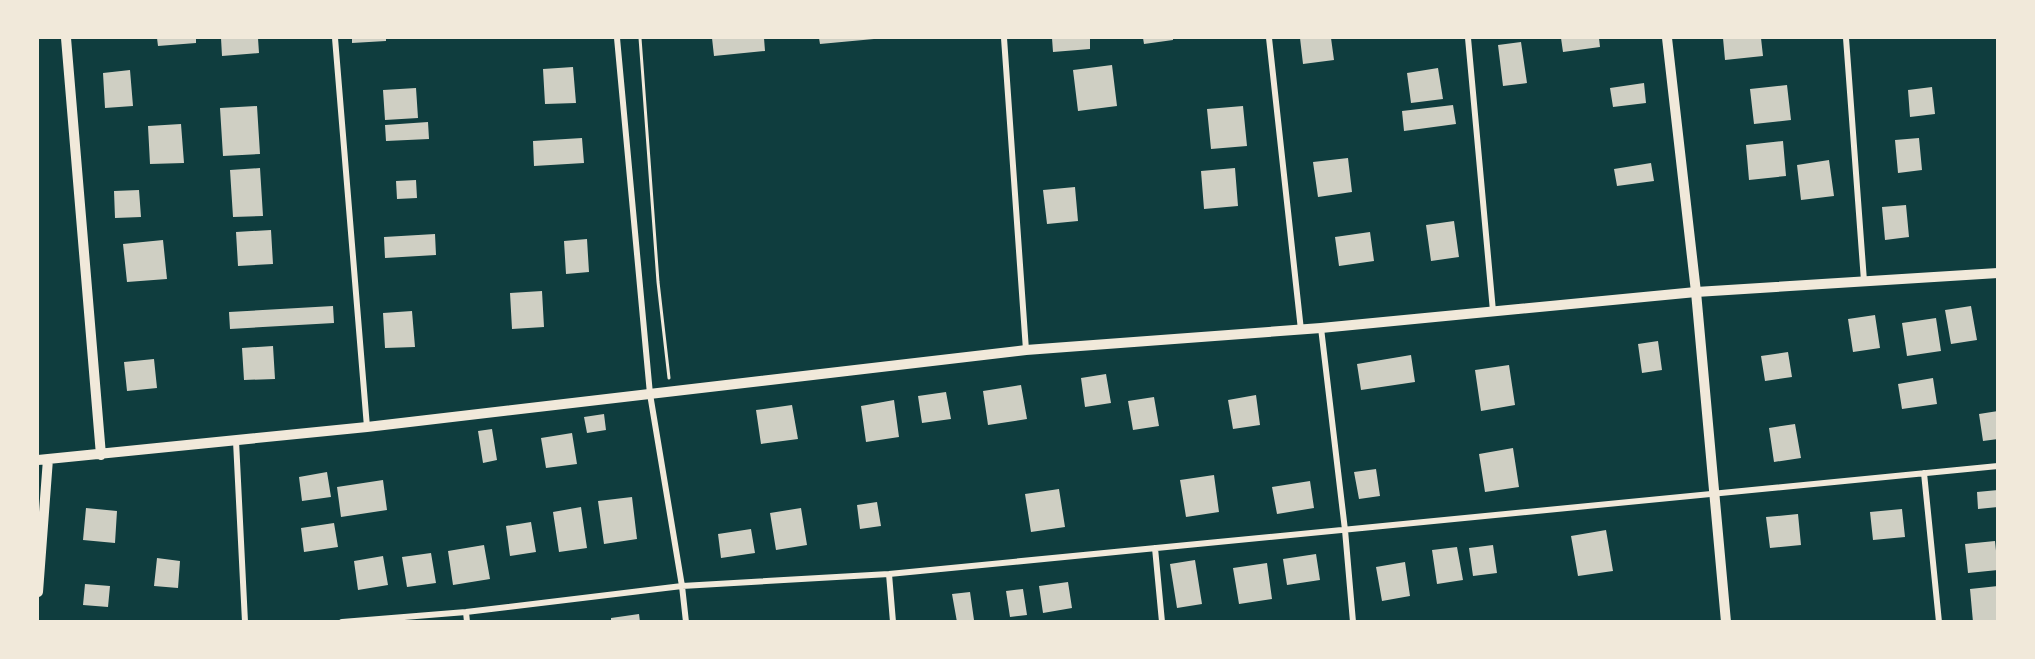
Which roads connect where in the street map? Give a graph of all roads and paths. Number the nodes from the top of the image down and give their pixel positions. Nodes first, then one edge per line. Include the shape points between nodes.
1 (66, 38) edge
2 (335, 38) edge
3 (617, 38) edge
4 (640, 38) edge
5 (1004, 38) edge
6 (1269, 38) edge
7 (1468, 38) edge
8 (1667, 38) edge
9 (1846, 38) edge
10 (1998, 273) edge
11 (1864, 281) junction
12 (1696, 292) junction
13 (1492, 311) junction
14 (1321, 328) junction
15 (1301, 330) junction
16 (1026, 350) junction
17 (670, 392) junction
18 (650, 394) junction
19 (367, 427) junction
20 (236, 441) junction
21 (102, 455) junction
22 (43, 460) edge
23 (1998, 466) edge
24 (1924, 473) junction
25 (1715, 494) junction
26 (1345, 530) junction
27 (1155, 548) junction
28 (889, 574) junction
29 (682, 586) junction
30 (38, 592) edge
31 (466, 612) junction
32 (245, 621) edge
33 (342, 621) edge
34 (467, 621) edge
35 (686, 621) edge
36 (893, 621) edge
37 (1162, 621) edge
38 (1353, 621) edge
39 (1726, 621) edge
40 (1939, 621) edge

1 - 21 street
2 - 19 street
3 - 18 street
4 - 17 path
5 - 16 street
6 - 15 street
7 - 13 street
8 - 12 street
9 - 11 street
10 - 11 street
11 - 12 street
12 - 13 street
12 - 25 street
13 - 14 street
14 - 15 street
14 - 26 street
15 - 16 street
16 - 17 street
17 - 18 street
18 - 19 street
18 - 29 street
19 - 20 street
20 - 21 street
20 - 32 street
21 - 22 street
22 - 30 street
23 - 24 street
24 - 25 street
24 - 40 street
25 - 26 street
25 - 39 street
26 - 27 street
26 - 38 street
27 - 28 street
27 - 37 street
28 - 29 street
28 - 36 street
29 - 31 street
29 - 35 street
31 - 33 street
31 - 34 street

